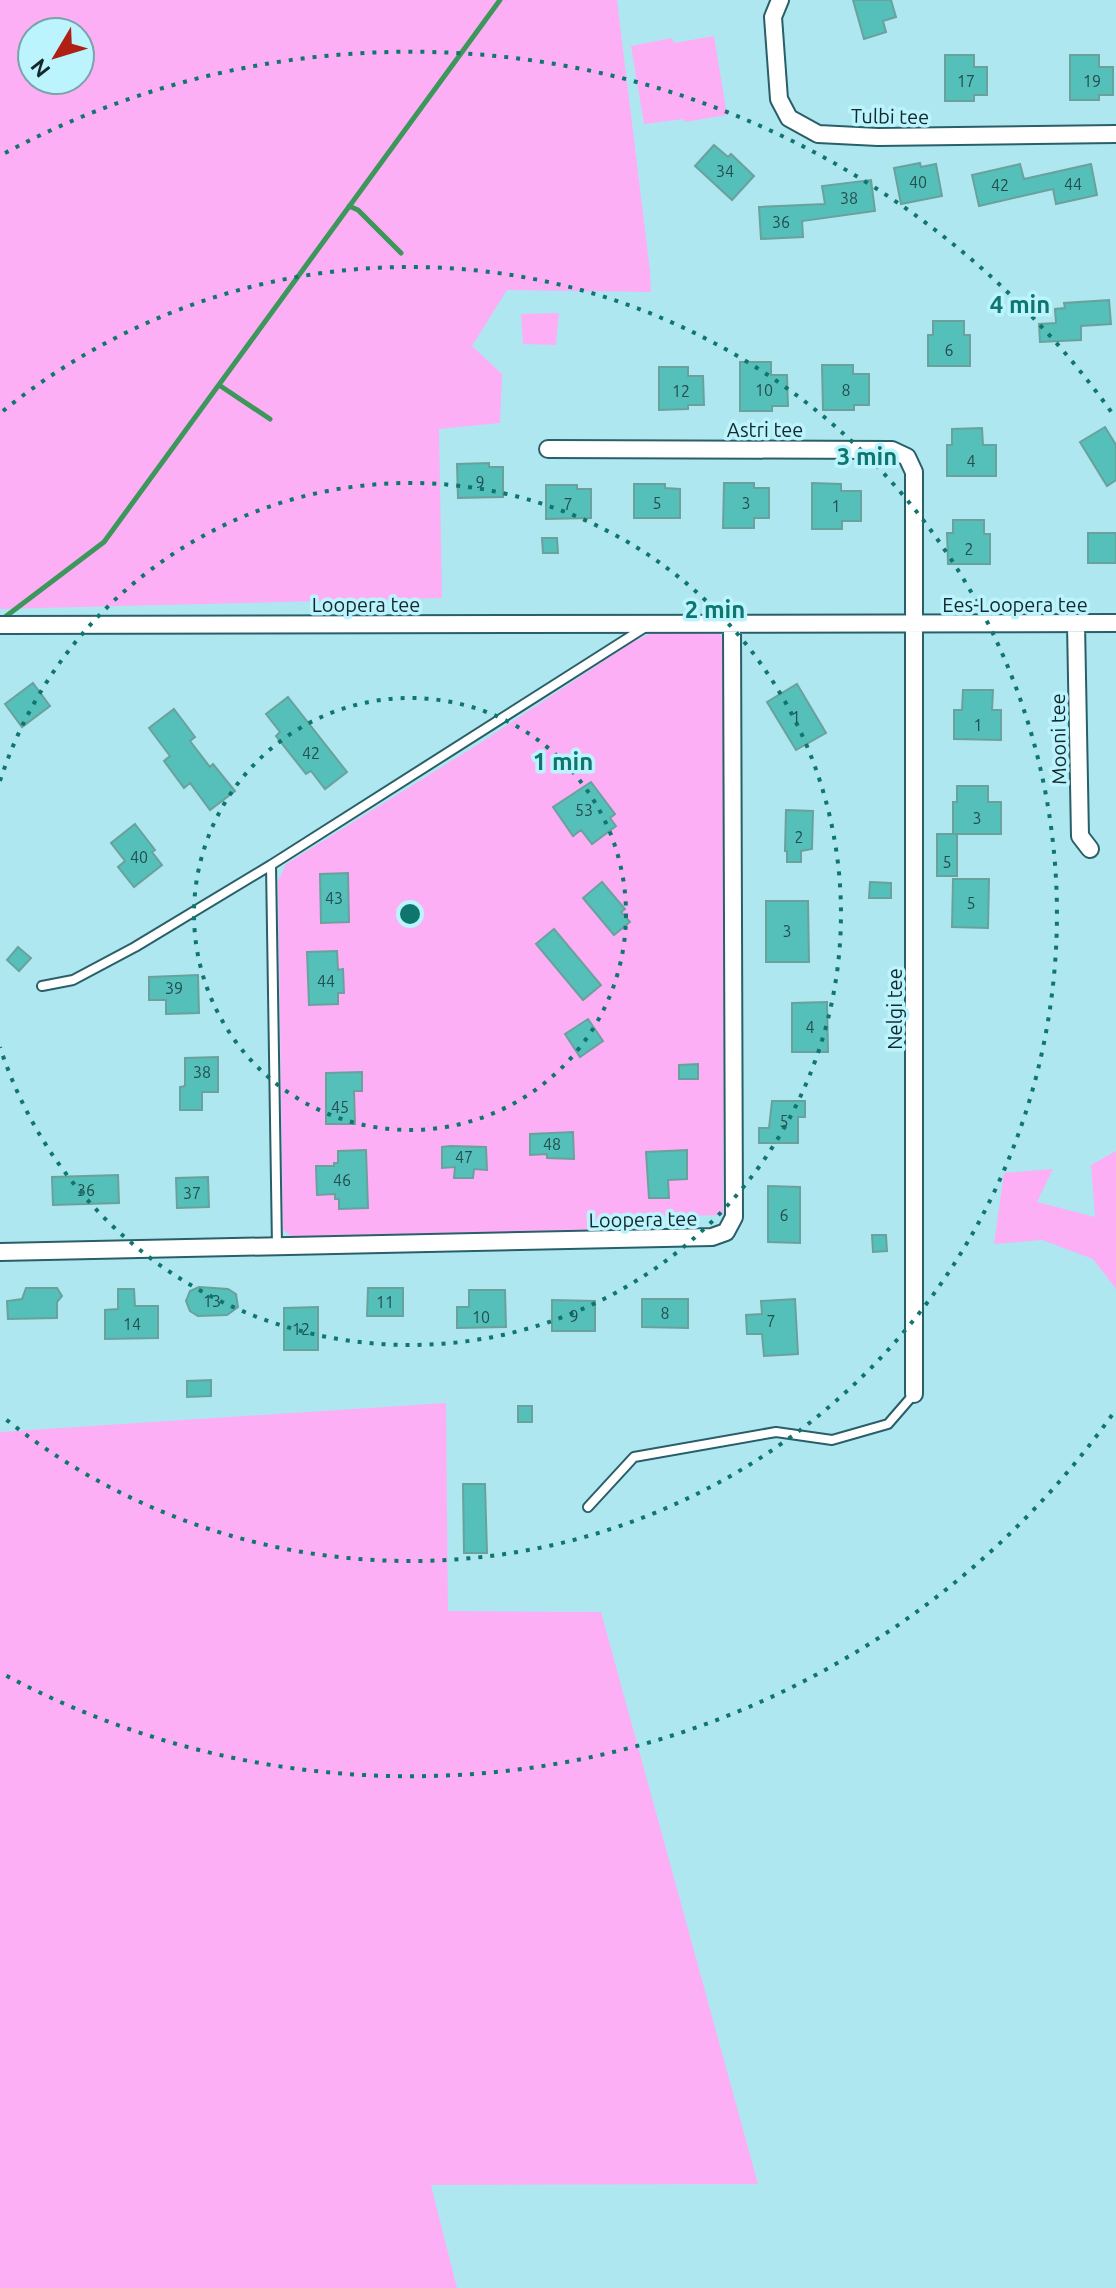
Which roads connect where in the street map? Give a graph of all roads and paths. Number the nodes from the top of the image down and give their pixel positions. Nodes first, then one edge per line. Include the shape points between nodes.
1 (780, 0) edge
2 (1116, 134) edge
3 (548, 449) dead end
4 (651, 623) junction
5 (1116, 623) edge
6 (913, 624) junction
7 (1076, 624) junction
8 (0, 625) edge
9 (732, 626) junction
10 (1090, 849) dead end
11 (271, 865) junction
12 (42, 986) dead end
13 (277, 1247) junction
14 (0, 1252) edge
15 (914, 1394) joint
16 (588, 1507) dead end

1 - 2 street, Tulbi tee via 773,17 779,99 789,118 818,134
3 - 6 street, Astri tee via 892,450 907,457 914,472
4 - 8 street, Loopera tee
4 - 9 street, Loopera tee
4 - 11 lane
5 - 7 street, Ees-Loopera tee
6 - 7 street, Ees-Loopera tee
6 - 9 street, Loopera tee
6 - 15 street, Nelgi tee
7 - 10 street, Mooni tee via 1080,836
9 - 13 street, Loopera tee via 734,1217 726,1232 712,1237
11 - 12 lane via 98,967 73,980
11 - 13 lane
13 - 14 street, Loopera tee
15 - 16 lane via 888,1424 832,1440 776,1432 634,1457

